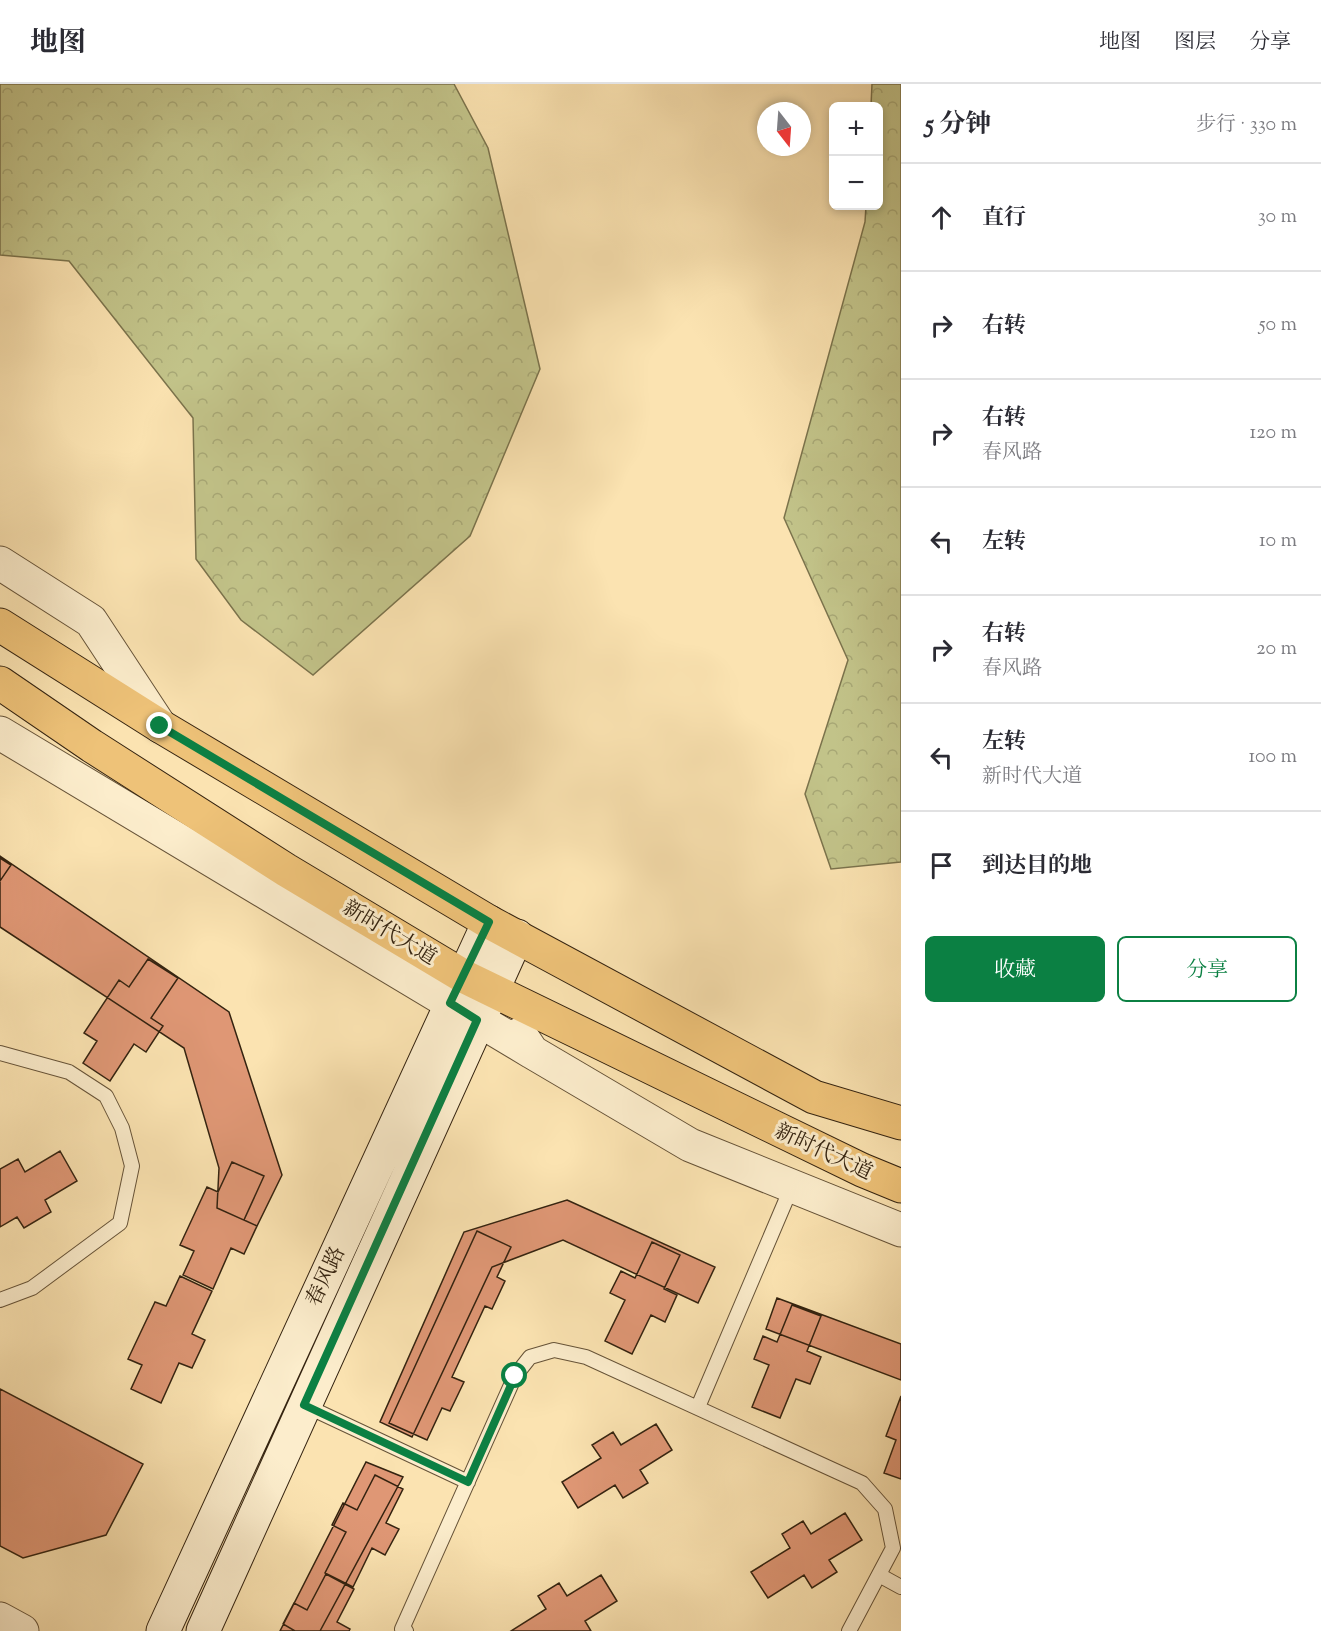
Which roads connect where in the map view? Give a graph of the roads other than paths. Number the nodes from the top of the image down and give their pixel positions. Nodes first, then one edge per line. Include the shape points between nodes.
1 (0, 563) edge
2 (0, 625) edge
3 (0, 684) edge
4 (160, 726) junction
5 (0, 729) edge
6 (0, 733) edge
7 (92, 746) junction
8 (503, 929) junction
9 (468, 990) junction
10 (477, 1020) junction
11 (532, 1052) junction
12 (0, 1053) edge
13 (899, 1121) edge
14 (862, 1170) junction
15 (901, 1185) edge
16 (792, 1186) junction
17 (901, 1219) edge
18 (901, 1230) edge
19 (0, 1300) edge
20 (304, 1405) junction
21 (698, 1407) junction
22 (468, 1482) junction
23 (879, 1575) junction
24 (901, 1587) edge
25 (0, 1619) edge
26 (22, 1631) edge
27 (163, 1631) edge
28 (203, 1631) edge
29 (406, 1631) edge
30 (849, 1631) edge

1 - 4 street via 91,621
2 - 4 main road
3 - 7 main road, 新时代大道
4 - 8 main road
5 - 7 street
6 - 9 street
7 - 9 main road, 新时代大道
8 - 9 street, 春风路
8 - 13 main road via 814,1097
9 - 10 street, 春风路
9 - 11 street
9 - 14 main road, 新时代大道
9 - 27 street, 春风路
10 - 11 street
10 - 20 street, 春风路
11 - 16 street via 690,1145
12 - 19 lane via 69,1072 106,1096 122,1128 132,1166 120,1223 32,1288
14 - 15 main road, 新时代大道
14 - 17 street
16 - 18 street
16 - 21 lane
20 - 22 lane
20 - 28 street, 春风路
21 - 22 lane via 586,1357 554,1350 530,1357 515,1376
21 - 23 lane via 862,1483 885,1509 893,1548
22 - 29 lane via 402,1629
23 - 24 lane
23 - 30 lane
25 - 26 street

